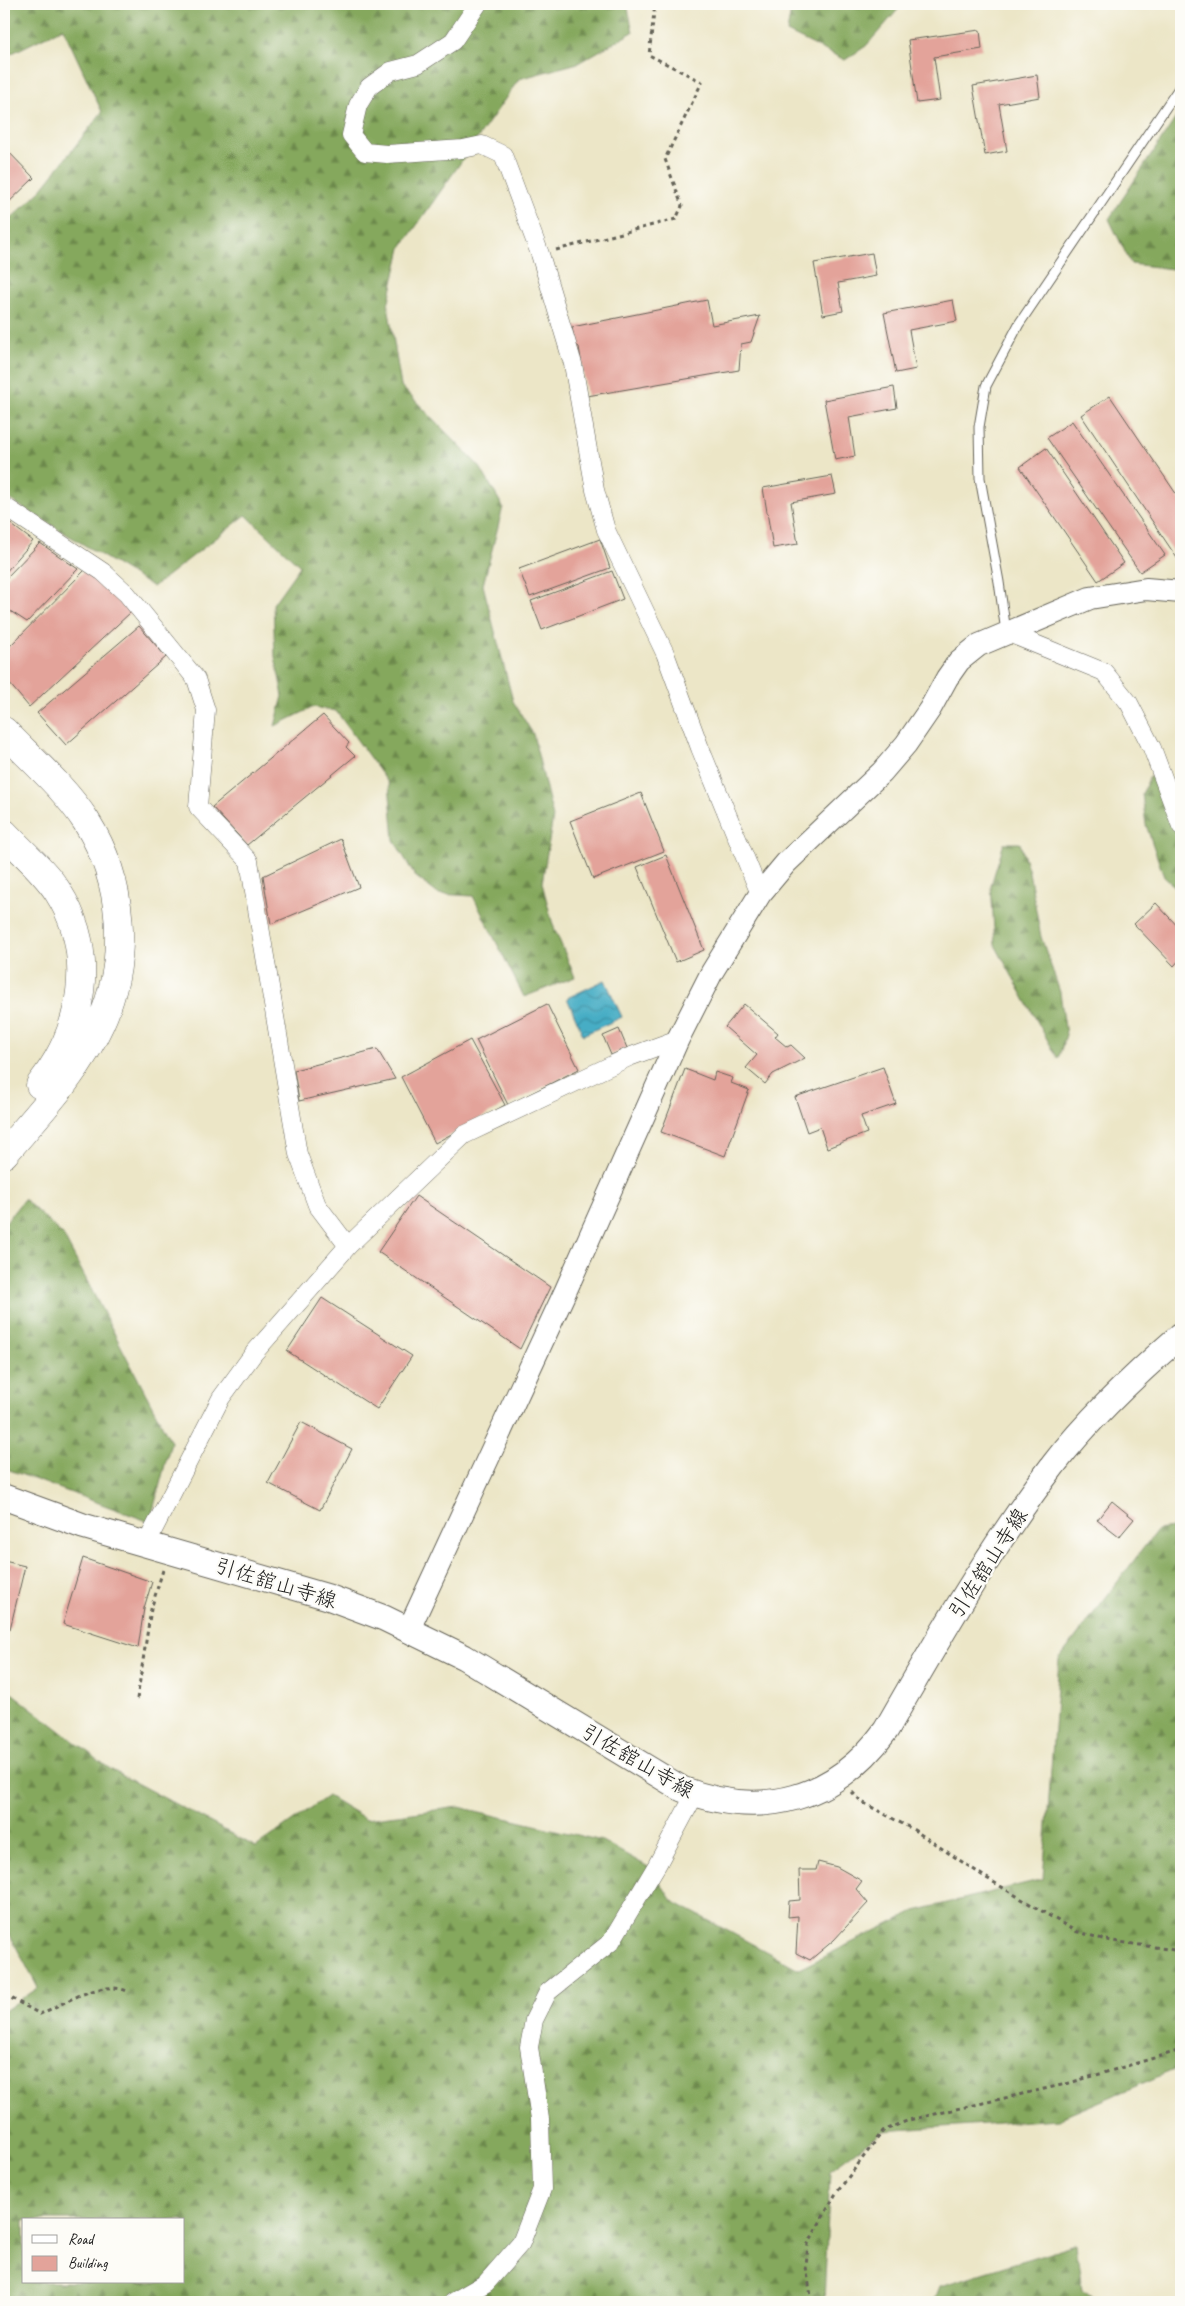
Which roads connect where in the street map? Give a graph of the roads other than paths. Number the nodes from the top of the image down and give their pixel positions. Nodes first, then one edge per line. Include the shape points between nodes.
1 (478, 4) edge
2 (1181, 85) edge
3 (4, 506) edge
4 (1181, 592) edge
5 (1006, 632) junction
6 (4, 731) edge
7 (1181, 826) edge
8 (4, 833) edge
9 (760, 894) junction
10 (678, 1039) junction
11 (4, 1128) edge
12 (4, 1154) edge
13 (348, 1246) junction
14 (1181, 1335) edge
15 (4, 1497) edge
16 (157, 1548) junction
17 (409, 1629) junction
18 (694, 1794) junction
19 (453, 2302) edge

1 - 9 street via 453,41 418,64 392,72 369,87 358,105 351,135 365,152 372,153 463,149 482,145 503,155 540,254 573,364 595,490 606,530 665,653
2 - 5 lane via 1019,324 986,386 980,427 980,478
3 - 13 street via 103,572 126,594 196,679 206,710 198,807 249,861 298,1154 317,1205
4 - 5 street via 1146,589 1090,598
5 - 7 street via 1104,672 1133,711 1152,748
5 - 9 street via 979,645 959,661 906,744 882,772 786,863
6 - 12 highway via 85,820 111,878 118,908 119,932 115,978 90,1044
8 - 11 highway via 47,876 67,908 79,944 82,981 75,1018 58,1058
9 - 10 street via 712,972
10 - 13 street via 629,1057 464,1135
10 - 17 street
13 - 16 street via 254,1353 221,1398
14 - 18 main road, 引佐舘山寺線 via 1099,1413 1055,1463 985,1561 886,1730 868,1752 839,1777 805,1795 764,1804 722,1802
15 - 16 main road, 引佐舘山寺線 via 76,1524
16 - 17 main road, 引佐舘山寺線 via 328,1597
17 - 18 main road, 引佐舘山寺線 via 464,1657 663,1779
18 - 19 street via 611,1942 548,1992 534,2020 530,2047 540,2118 542,2188 521,2244 486,2283

